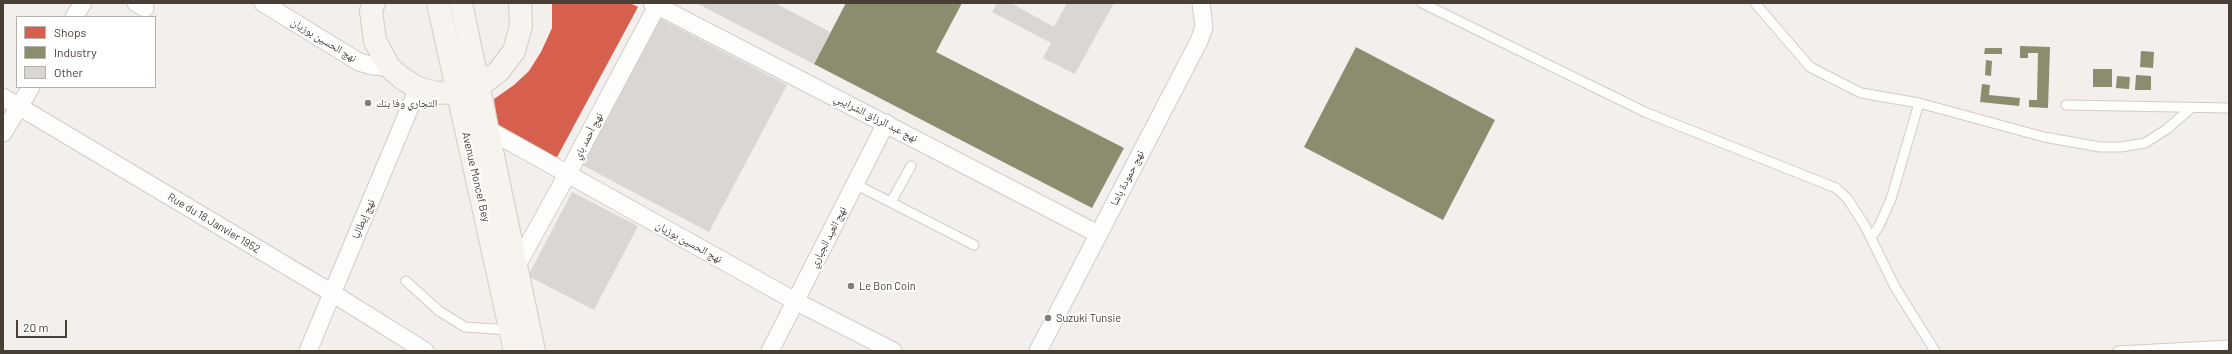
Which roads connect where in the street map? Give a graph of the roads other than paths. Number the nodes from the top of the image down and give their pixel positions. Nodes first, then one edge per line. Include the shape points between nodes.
1 (83, 3) edge
2 (263, 3) edge
3 (374, 3) edge
4 (438, 3) edge
5 (461, 3) edge
6 (520, 3) edge
7 (1200, 3) edge
8 (1422, 3) edge
9 (1755, 3) edge
10 (655, 4) edge
11 (75, 16) edge
12 (389, 67) junction
13 (479, 86) junction
14 (30, 88) edge
15 (418, 88) junction
16 (457, 92) junction
17 (3, 97) edge
18 (1919, 103) junction
19 (2066, 105) dead end
20 (19, 107) junction
21 (2191, 108) junction
22 (2229, 108) edge
23 (886, 123) junction
24 (487, 129) junction
25 (3, 133) edge
26 (911, 166) dead end
27 (567, 176) junction
28 (855, 184) junction
29 (891, 202) junction
30 (1098, 234) junction
31 (1871, 238) junction
32 (974, 245) dead end
33 (516, 265) junction
34 (406, 281) dead end
35 (332, 293) junction
36 (795, 301) junction
37 (513, 341) edge
38 (2229, 345) edge
39 (308, 351) edge
40 (425, 351) edge
41 (534, 351) edge
42 (770, 351) edge
43 (893, 351) edge
44 (1038, 351) edge
45 (1935, 351) edge
46 (2118, 351) edge

1 - 11 street
2 - 12 street, نهج الحسين بوزيان via 359,62
3 - 12 main road via 371,11 375,41
4 - 16 main road, Avenue Moncef Bey
5 - 13 main road, Avenue Moncef Bey
6 - 13 main road via 521,26 514,51 499,71
7 - 30 street, نهج حمودة باشا via 1204,27 1199,41
8 - 31 lane via 1647,113 1836,188 1847,198
9 - 18 lane via 1810,67 1861,93
10 - 23 street, نهج عبد الرزاق الشرايبي
10 - 27 street, نهج أحمد باي
12 - 15 main road
13 - 16 main road
13 - 24 main road, Avenue Moncef Bey
14 - 20 street
15 - 16 main road via 438,93
15 - 35 street, نهج إيطاليا
16 - 37 main road, Avenue Moncef Bey
17 - 20 street, Rue du 18 Janvier 1952
18 - 21 lane via 2044,137 2121,147 2145,143 2167,129
18 - 31 lane via 1892,199
19 - 21 lane
20 - 25 street
20 - 35 street, Rue du 18 Janvier 1952
21 - 22 lane
23 - 28 street, نهج العيد الجباري
23 - 30 street, نهج عبد الرزاق الشرايبي
24 - 27 street, نهج الحسين بوزيان
24 - 33 main road, Avenue Moncef Bey
26 - 29 lane
27 - 33 street, نهج أحمد باي
27 - 36 street, نهج الحسين بوزيان
28 - 29 lane
28 - 36 street, نهج العيد الجباري
29 - 32 lane
30 - 44 street, نهج حمودة باشا
31 - 45 lane via 1895,287
33 - 41 main road, Avenue Moncef Bey
34 - 37 lane via 439,311 465,327
35 - 39 street, نهج إيطاليا
35 - 40 street, Rue du 18 Janvier 1952
36 - 42 street, نهج العيد الجباري
36 - 43 street, نهج الحسين بوزيان
38 - 46 lane

